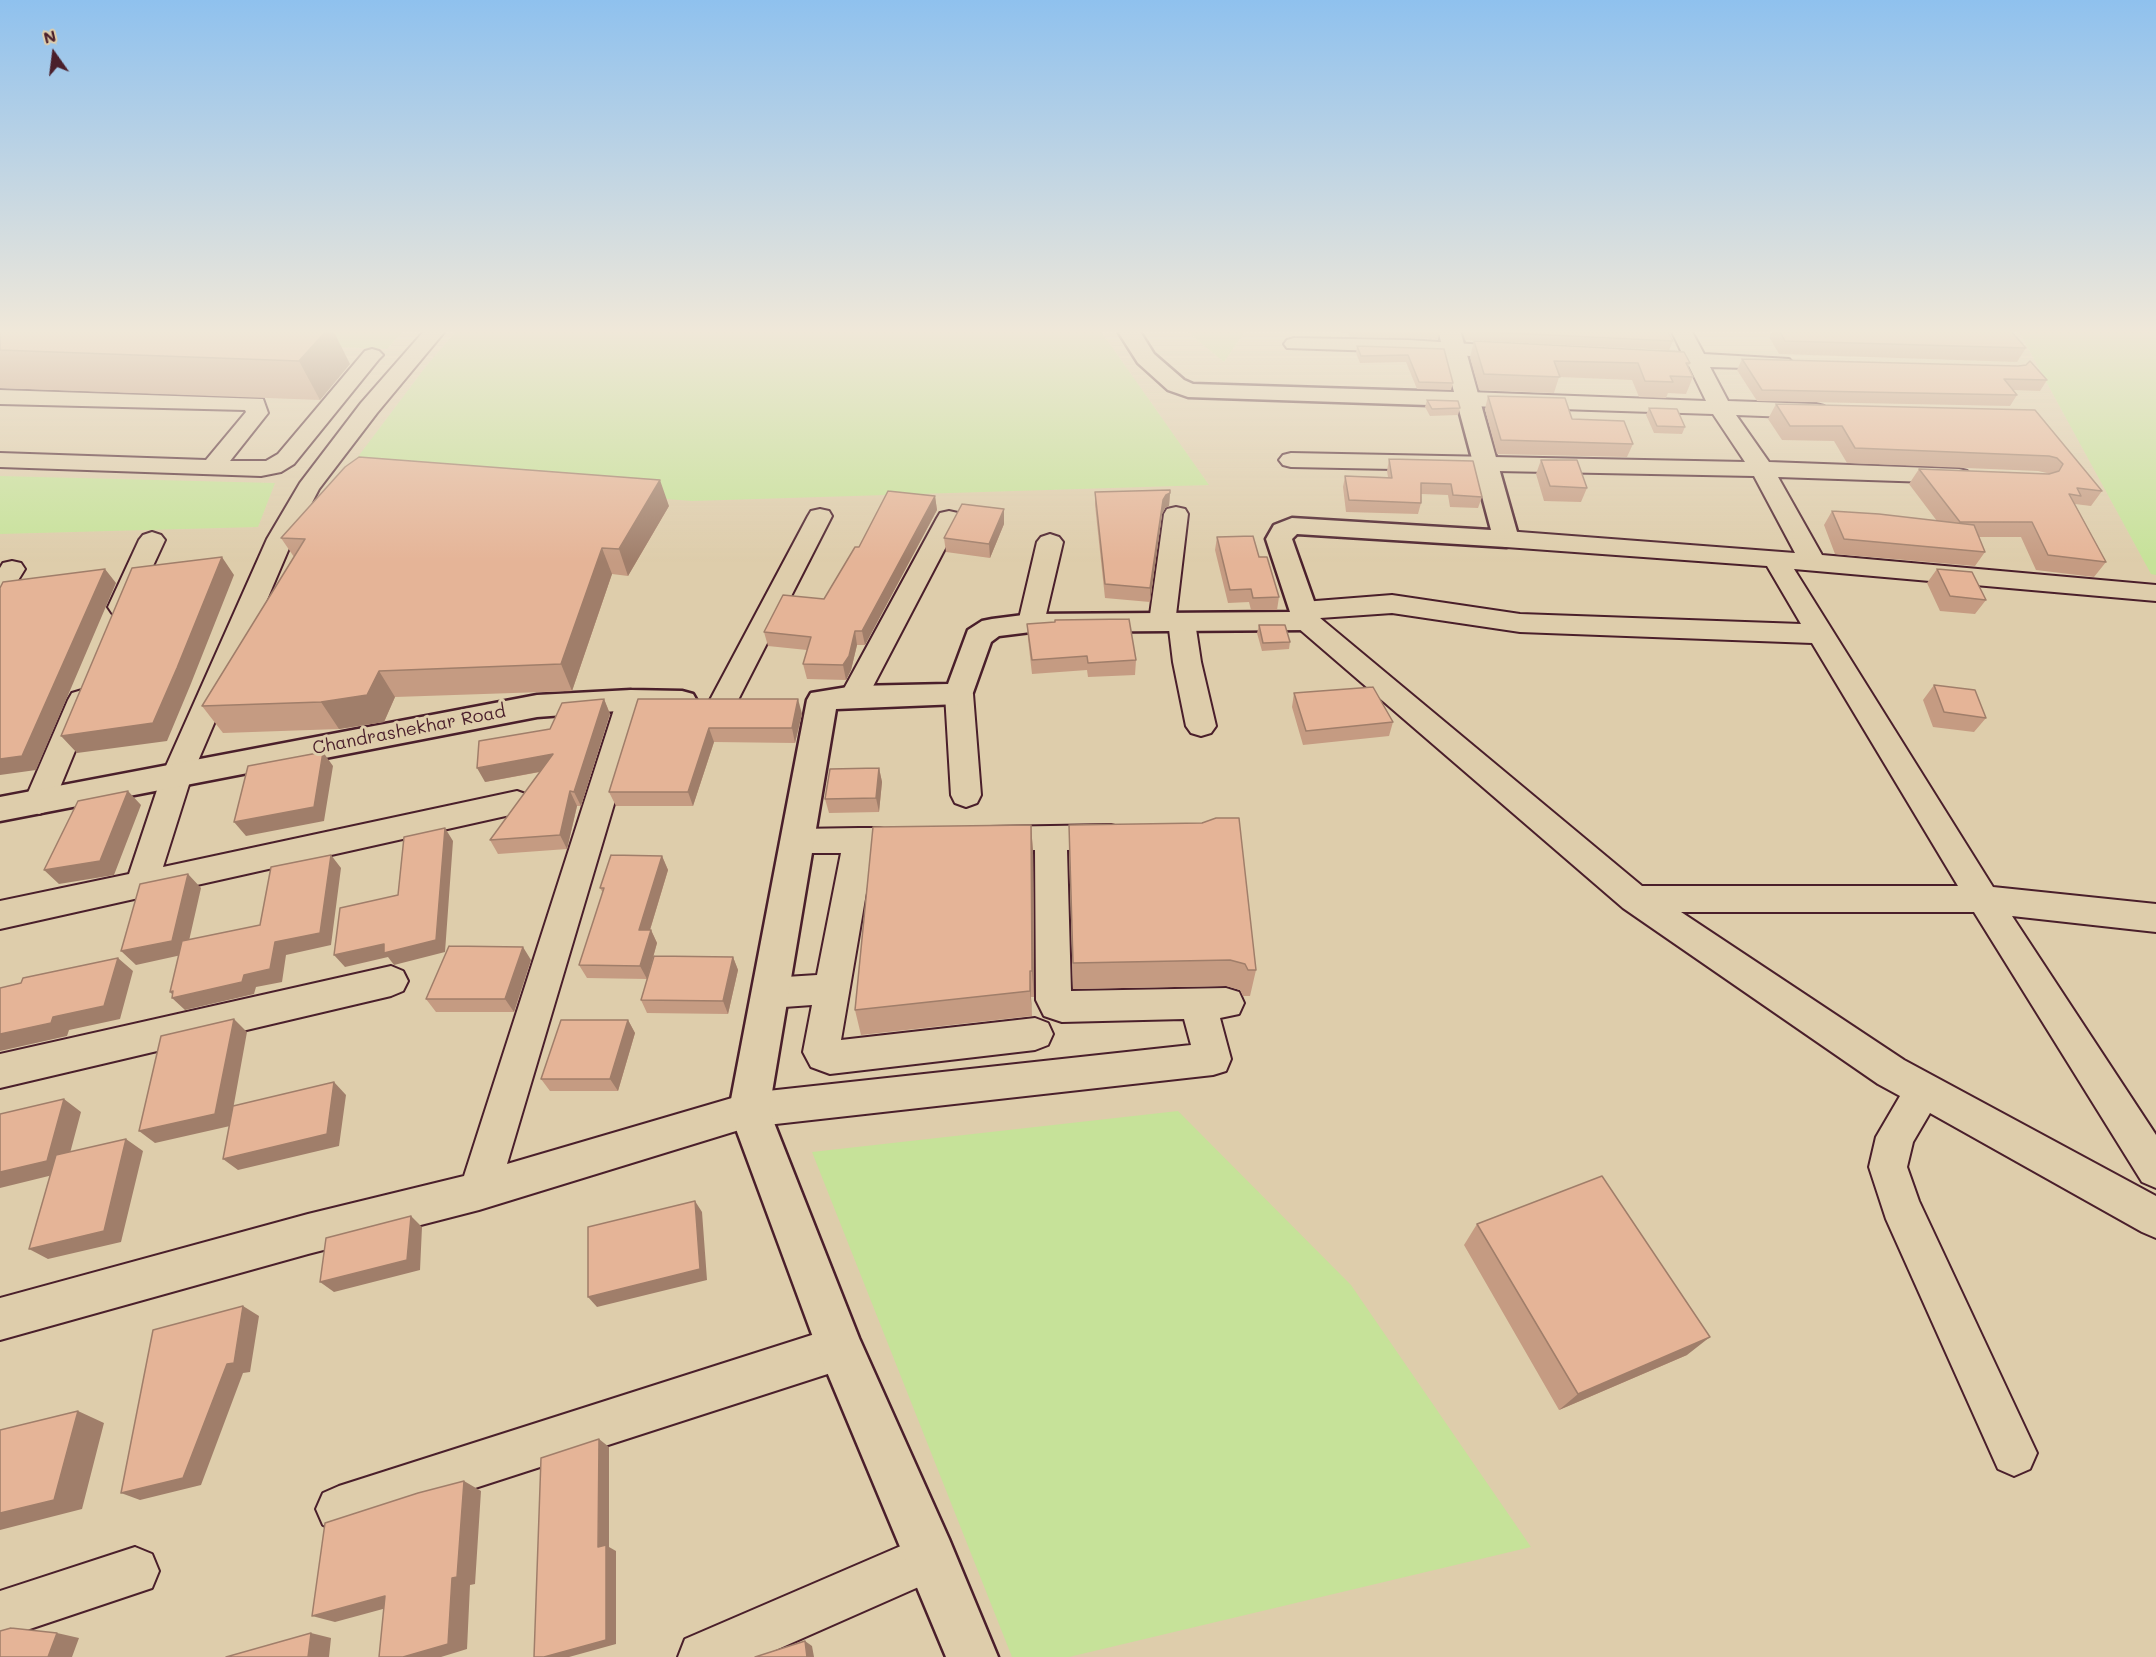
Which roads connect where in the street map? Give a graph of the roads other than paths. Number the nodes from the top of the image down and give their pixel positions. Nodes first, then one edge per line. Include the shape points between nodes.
1 (256, 407) edge
2 (324, 407) edge
3 (370, 407) edge
4 (1471, 407) edge
5 (1679, 407) edge
6 (1721, 409) junction
7 (1838, 411) edge
8 (0, 460) edge
9 (1291, 460) dead end
10 (1486, 463) junction
11 (213, 468) junction
12 (1762, 469) junction
13 (1980, 477) edge
14 (308, 488) junction
15 (333, 489) edge
16 (1176, 514) dead end
17 (820, 516) dead end
18 (949, 518) dead end
19 (1506, 538) junction
20 (152, 540) dead end
21 (1050, 542) dead end
22 (1775, 559) junction
23 (1813, 562) junction
24 (2156, 593) edge
25 (1305, 616) junction
26 (1172, 622) junction
27 (1031, 623) junction
28 (112, 629) edge
29 (1821, 634) junction
30 (94, 672) edge
31 (959, 694) junction
32 (822, 699) junction
33 (631, 700) junction
34 (724, 700) junction
35 (757, 700) edge
36 (1201, 726) dead end
37 (177, 775) junction
38 (966, 795) dead end
39 (39, 802) junction
40 (518, 803) edge
41 (0, 810) edge
42 (1142, 837) edge
43 (1051, 838) junction
44 (961, 839) edge
45 (859, 840) junction
46 (904, 840) edge
47 (797, 841) junction
48 (141, 886) junction
49 (1635, 899) junction
50 (1983, 899) junction
51 (0, 915) edge
52 (2156, 918) edge
53 (391, 981) dead end
54 (832, 989) junction
55 (770, 993) junction
56 (1035, 1034) dead end
57 (966, 1042) junction
58 (838, 1057) junction
59 (0, 1071) edge
60 (970, 1086) junction
61 (1924, 1090) junction
62 (837, 1100) junction
63 (749, 1110) junction
64 (2156, 1169) edge
65 (479, 1191) junction
66 (2156, 1218) edge
67 (0, 1319) edge
68 (840, 1348) junction
69 (2014, 1453) dead end
70 (339, 1509) dead end
71 (931, 1557) junction
72 (135, 1572) dead end
73 (0, 1616) edge
74 (703, 1657) edge
75 (972, 1657) edge

1 - 11 street via 257,412
2 - 11 street via 280,464 261,469
3 - 14 street
4 - 10 street
5 - 6 street
6 - 7 street
6 - 12 street
8 - 11 street
9 - 10 street
10 - 12 street
10 - 19 street
12 - 13 street
12 - 23 street
14 - 15 street
14 - 37 street via 289,540
16 - 26 street
17 - 34 street
18 - 32 street
19 - 22 street
19 - 25 street via 1292,526 1279,539
20 - 28 street
21 - 27 street
22 - 23 street
22 - 29 street
23 - 24 street
25 - 26 street
25 - 29 street via 1392,604 1520,623
25 - 49 street
26 - 27 street
26 - 36 street via 1187,662
27 - 31 street via 992,628 978,637
29 - 50 street
30 - 39 street
31 - 32 street
31 - 38 street
32 - 47 street
33 - 34 street, Chandrashekhar Road
33 - 37 street, Chandrashekhar Road via 537,706
33 - 65 street
34 - 35 street, Chandrashekhar Road
37 - 39 street, Chandrashekhar Road
37 - 48 street
39 - 41 street, Chandrashekhar Road
40 - 48 street
42 - 43 street
43 - 44 street
43 - 60 street via 1057,1005 1212,1003 1213,1059
45 - 46 street
45 - 47 street
45 - 54 street
47 - 55 street
48 - 51 street
49 - 50 street
49 - 61 street via 1891,1072
50 - 52 street
50 - 64 street
53 - 59 street
54 - 55 street
54 - 58 street via 821,1052 830,1058
55 - 63 street
56 - 57 street
57 - 58 street
57 - 60 street
58 - 62 street
60 - 62 street
61 - 66 street
61 - 69 street via 1895,1137 1888,1167 1900,1205
62 - 63 street
63 - 65 street
63 - 68 street
65 - 67 street
68 - 70 street
68 - 71 street
71 - 74 street
71 - 75 street
72 - 73 street

